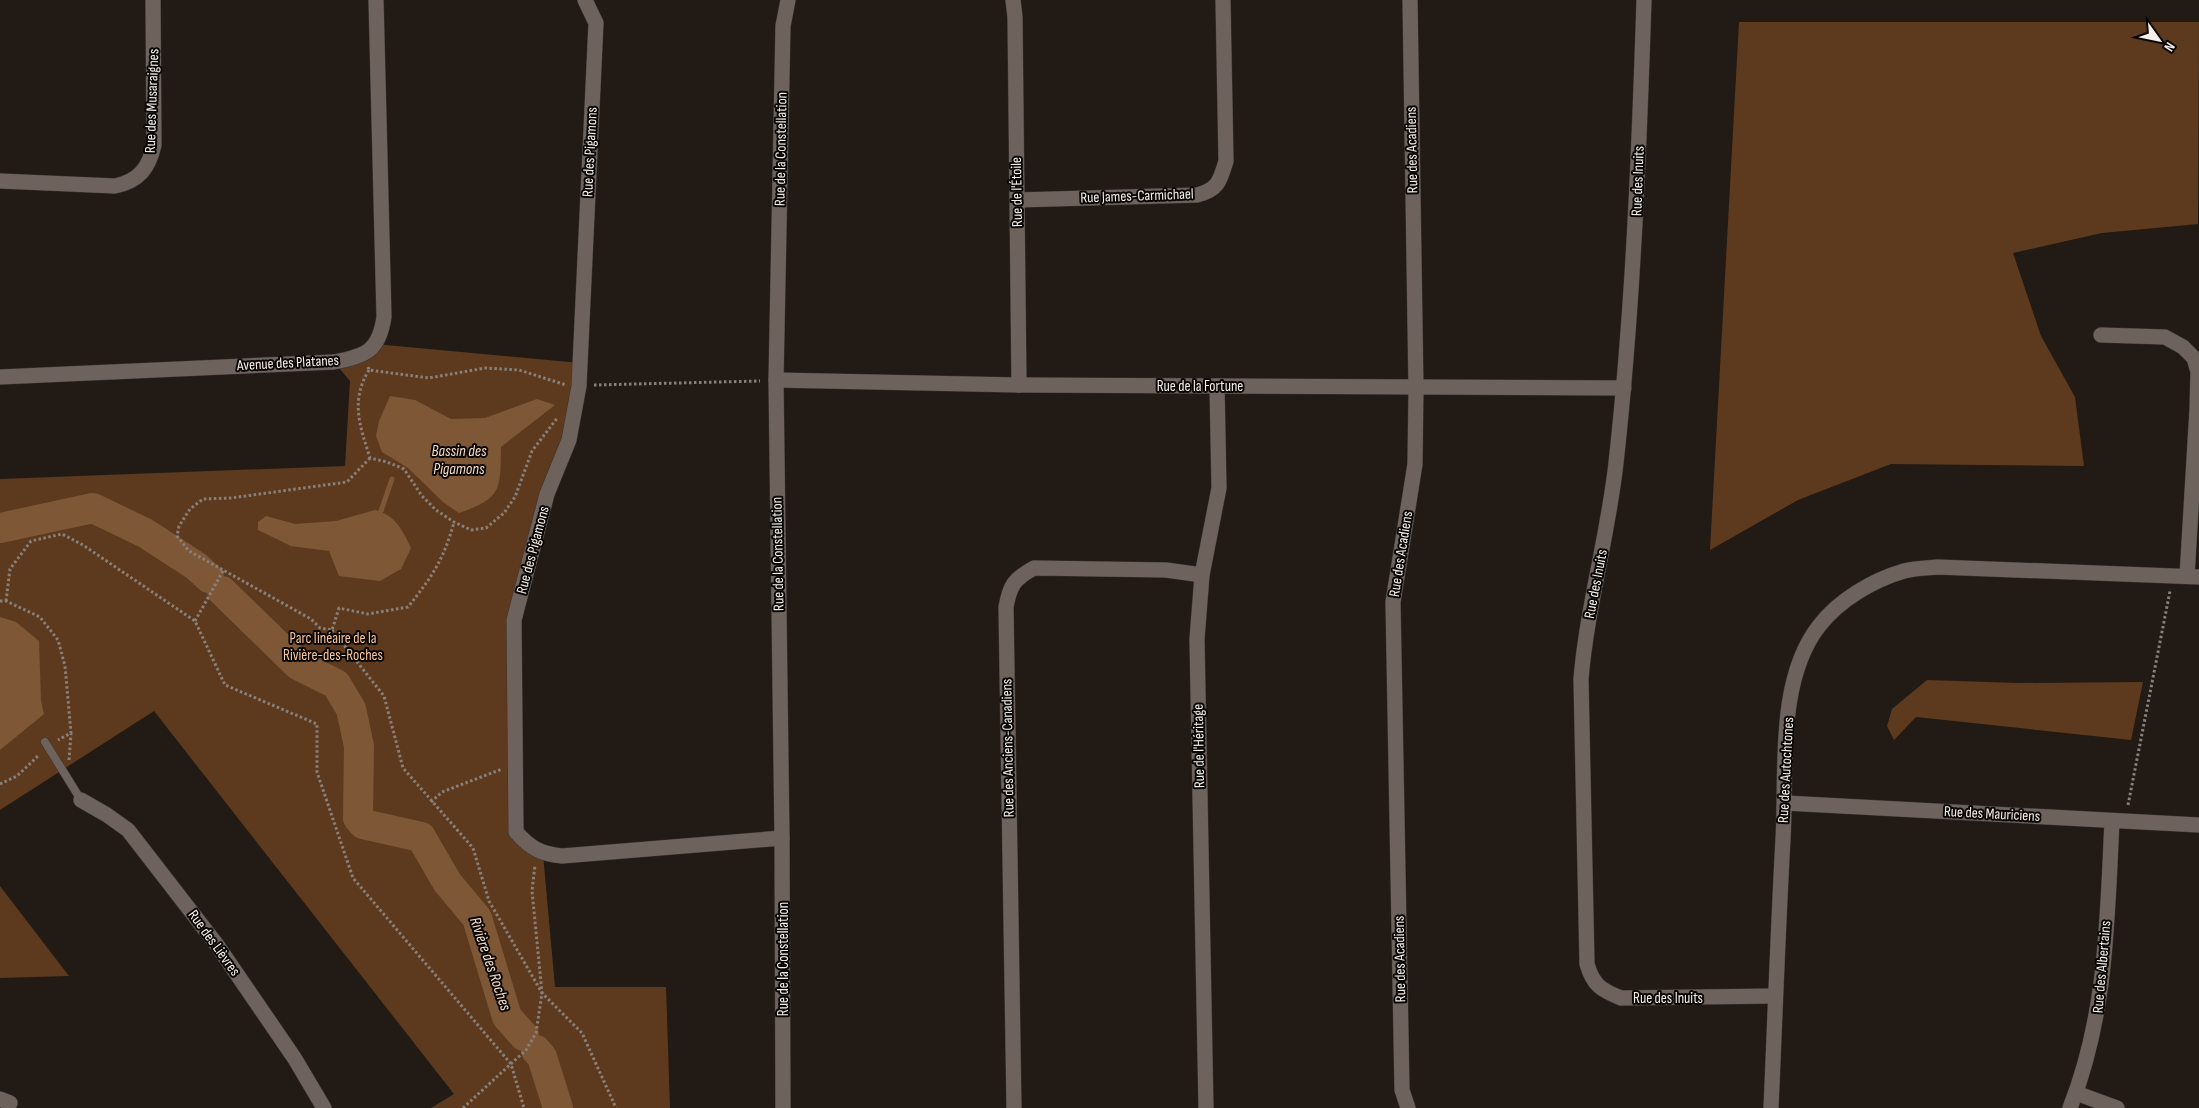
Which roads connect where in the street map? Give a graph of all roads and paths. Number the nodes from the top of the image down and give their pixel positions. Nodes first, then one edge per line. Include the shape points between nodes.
1 (153, 0) edge
2 (376, 0) edge
3 (585, 0) edge
4 (788, 0) edge
5 (1013, 0) edge
6 (1224, 0) edge
7 (1410, 0) edge
8 (1644, 0) edge
9 (0, 181) edge
10 (1017, 200) junction
11 (2102, 335) dead end
12 (366, 354) junction
13 (369, 370) junction
14 (0, 377) edge
15 (776, 380) junction
16 (1019, 385) junction
17 (579, 386) junction
18 (1217, 386) junction
19 (1416, 388) junction
20 (1624, 388) junction
21 (574, 411) junction
22 (370, 458) junction
23 (454, 522) junction
24 (224, 569) junction
25 (1202, 575) junction
26 (2193, 577) edge
27 (0, 601) edge
28 (6, 601) junction
29 (195, 621) junction
30 (332, 630) junction
31 (46, 745) junction
32 (514, 764) junction
33 (0, 784) edge
34 (80, 800) joint
35 (431, 802) junction
36 (1785, 803) junction
37 (2112, 821) junction
38 (2199, 825) edge
39 (782, 838) junction
40 (537, 850) junction
41 (542, 993) junction
42 (1774, 996) junction
43 (511, 1064) junction
44 (2076, 1093) junction
45 (324, 1108) edge
46 (463, 1108) edge
47 (524, 1108) edge
48 (616, 1108) edge
49 (783, 1108) edge
50 (1014, 1108) edge
51 (1206, 1108) edge
52 (1408, 1108) edge
53 (1771, 1108) edge
54 (2070, 1108) edge
55 (2117, 1108) edge

1 - 9 street, Rue des Musaraignes via 154,145 150,162 140,175 129,183 115,186
2 - 12 street via 384,317 381,334
3 - 17 street, Rue des Pigamons via 596,23
4 - 15 street, Rue de la Constellation via 783,26
5 - 10 street, Rue de l'Étoile
6 - 10 street, Rue James-Carmichael via 1226,161 1220,180 1211,192
7 - 19 street, Rue des Acadiens
8 - 20 street, Rue des Inuits via 1638,208
10 - 16 street, Rue de l'Étoile
11 - 26 street via 2164,337 2183,347 2194,358 2198,372 2198,409
12 - 13 path
12 - 14 street, Avenue des Platanes via 334,362
13 - 17 path via 429,378 485,368 519,370 559,384
13 - 22 path via 360,385 358,420
15 - 16 street, Rue de la Fortune
15 - 17 path
15 - 39 street, Rue de la Constellation
16 - 18 street, Rue de la Fortune
17 - 21 street, Rue des Pigamons
18 - 19 street, Rue de la Fortune
18 - 25 street, Rue de l'Héritage via 1219,488
19 - 20 street, Rue de la Fortune
19 - 52 street, Rue des Acadiens via 1415,464 1393,602 1402,1090
20 - 42 street, Rue des Inuits via 1614,474 1581,679 1587,964 1592,980 1621,998
21 - 23 path via 562,413 552,422 532,451 515,497 504,513 486,528 470,530
21 - 32 street, Rue des Pigamons via 569,440 547,494 514,620
22 - 23 path via 404,469 422,496
22 - 24 path via 347,482 204,499 196,504 178,526 177,536 189,551
23 - 30 path via 446,550 432,577 408,607 368,614 339,608
24 - 29 path
24 - 30 path via 311,619 320,628
25 - 50 street, Rue des Anciens-Canadiens via 1166,570 1034,568 1019,577 1009,590 1006,607
25 - 51 street, Rue de l'Héritage via 1198,639
26 - 36 street, Rue des Autochtones via 1938,567 1905,570 1870,585 1843,602 1819,626 1799,662 1786,723
26 - 37 path via 2171,589 2130,804
27 - 28 path
28 - 29 path via 10,569 31,541 62,534
28 - 31 path via 40,618 58,640 71,733
29 - 43 path via 225,685 317,724 316,772 353,878
30 - 35 path via 384,696 403,768
31 - 33 path via 17,776
31 - 34 lane
32 - 35 path via 442,792
32 - 40 street, Rue des Pigamons via 516,832 526,844
34 - 45 street, Rue des Lièvres via 128,830 217,945 296,1059
35 - 41 path via 473,848 489,901
36 - 37 street, Rue des Mauriciens
36 - 42 street, Rue des Autochtones
37 - 38 street, Rue des Mauriciens
37 - 44 street, Rue des Albertains via 2104,970 2096,1024
39 - 40 street, Rue des Pigamons via 562,856
39 - 49 street, Rue de la Constellation
40 - 41 path via 532,891
41 - 43 path via 536,1033 526,1050
41 - 48 path via 582,1032
42 - 53 street, Rue des Autochtones
43 - 46 path
43 - 47 path
44 - 54 street, Rue des Albertains
44 - 55 street

